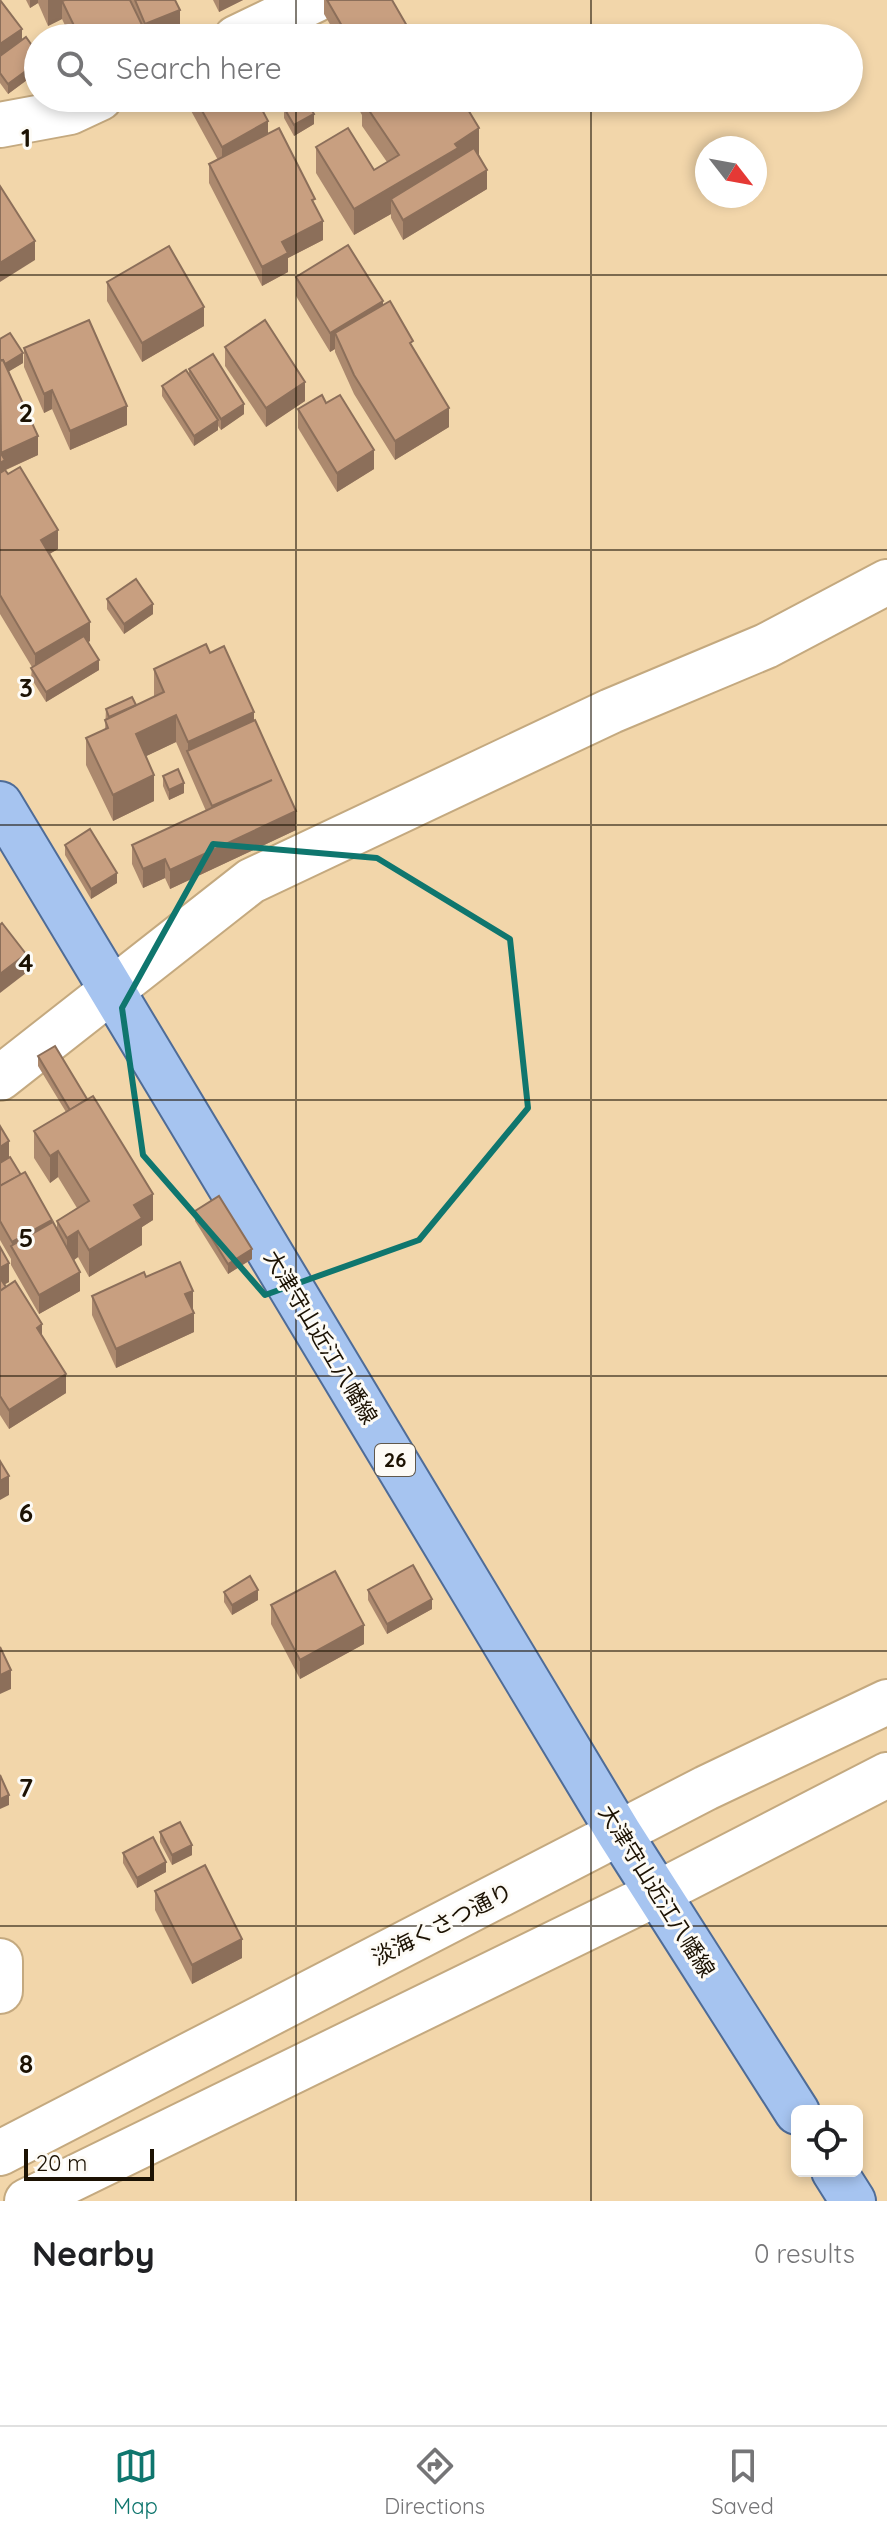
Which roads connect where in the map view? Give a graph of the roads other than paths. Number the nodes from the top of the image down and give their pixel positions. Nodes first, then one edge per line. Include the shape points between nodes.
1 (307, 2) edge
2 (264, 24) edge
3 (70, 112) edge
4 (0, 125) edge
5 (887, 582) edge
6 (0, 804) edge
7 (112, 989) junction
8 (0, 1078) edge
9 (887, 1702) edge
10 (887, 1775) edge
11 (619, 1833) junction
12 (658, 1893) junction
13 (0, 1961) edge
14 (0, 1991) edge
15 (793, 2105) edge
16 (0, 2153) edge
17 (838, 2177) edge
18 (27, 2201) edge
19 (853, 2201) edge

1 - 2 street
3 - 4 street
5 - 7 street via 766,646 611,711 251,881
6 - 7 main road, 大津守山近江八幡線 / 26
7 - 8 street
7 - 11 main road, 大津守山近江八幡線 / 26
9 - 11 street, 淡海くさつ通り
10 - 12 street
11 - 12 main road, 大津守山近江八幡線 / 26
11 - 16 street, 淡海くさつ通り
12 - 15 main road, 大津守山近江八幡線 / 26
12 - 18 street
13 - 14 street
17 - 19 main road

